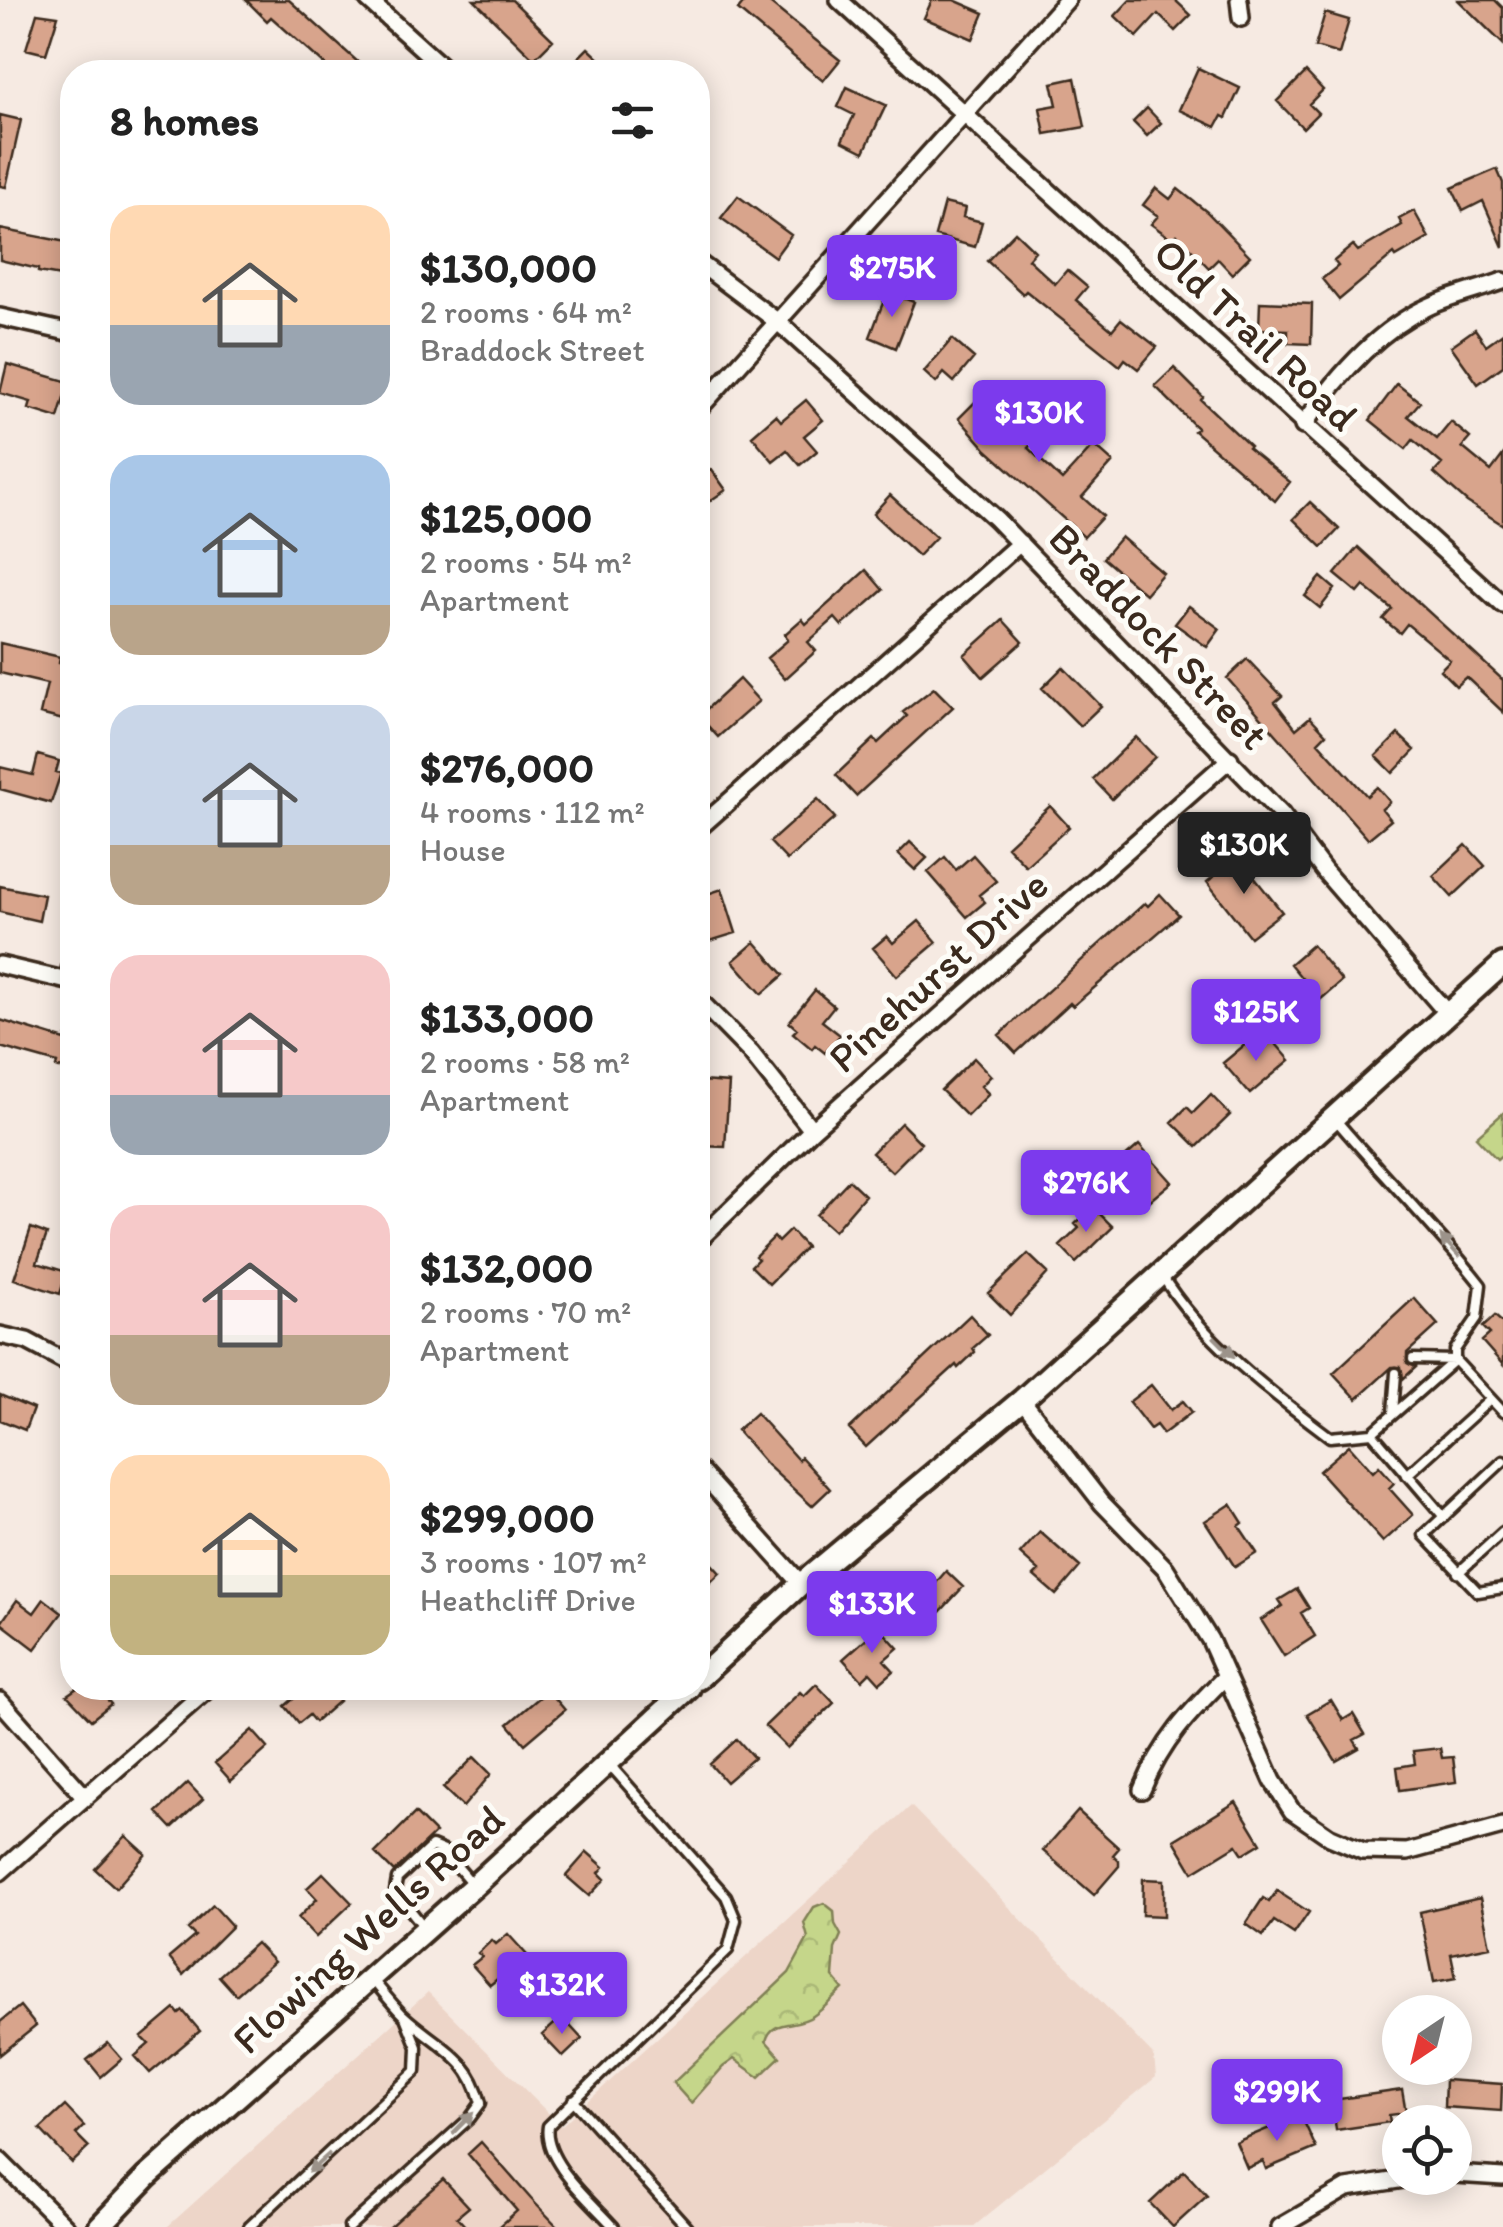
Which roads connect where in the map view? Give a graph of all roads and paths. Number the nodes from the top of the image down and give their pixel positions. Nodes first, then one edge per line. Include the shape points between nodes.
1 (368, 0) edge
2 (838, 0) edge
3 (1066, 0) edge
4 (1239, 0) edge
5 (1242, 18) dead end
6 (435, 60) edge
7 (962, 115) junction
8 (710, 271) edge
9 (1503, 282) edge
10 (0, 317) edge
11 (778, 322) junction
12 (60, 330) edge
13 (710, 397) edge
14 (1303, 426) junction
15 (1020, 544) junction
16 (1503, 606) edge
17 (1230, 759) junction
18 (710, 817) edge
19 (1503, 964) edge
20 (0, 965) edge
21 (60, 979) edge
22 (710, 1011) edge
23 (1447, 1013) junction
24 (1333, 1117) junction
25 (812, 1130) junction
26 (710, 1230) edge
27 (1161, 1274) junction
28 (0, 1335) edge
29 (60, 1359) edge
30 (1413, 1359) dead end
31 (1455, 1360) junction
32 (1396, 1372) dead end
33 (1491, 1399) junction
34 (1022, 1400) junction
35 (1503, 1412) edge
36 (1392, 1415) junction
37 (1372, 1433) junction
38 (1503, 1461) edge
39 (1407, 1475) junction
40 (710, 1482) edge
41 (1444, 1518) junction
42 (1503, 1532) edge
43 (1458, 1573) junction
44 (802, 1584) junction
45 (1503, 1588) edge
46 (710, 1668) edge
47 (1226, 1676) junction
48 (0, 1700) edge
49 (196, 1700) edge
50 (675, 1700) edge
51 (608, 1762) junction
52 (1142, 1790) dead end
53 (85, 1797) junction
54 (1503, 1826) edge
55 (0, 1872) edge
56 (474, 1886) junction
57 (425, 1928) junction
58 (371, 1978) junction
59 (405, 2017) junction
60 (573, 2100) junction
61 (0, 2161) edge
62 (1472, 2175) edge
63 (1503, 2176) edge
64 (1382, 2183) edge
65 (66, 2227) edge
66 (98, 2227) edge
67 (249, 2227) edge
68 (349, 2227) edge
69 (614, 2227) edge
70 (687, 2227) edge
71 (1280, 2227) edge

1 - 6 street
2 - 7 street, Old Trail Road
3 - 7 street
4 - 5 street
7 - 11 street
7 - 14 street, Old Trail Road
8 - 11 street, Braddock Street
9 - 14 street via 1400,322 1334,381
10 - 12 street
11 - 13 street
11 - 15 street, Braddock Street
14 - 16 street, Old Trail Road
15 - 17 street, Braddock Street
15 - 18 street
17 - 23 street, Braddock Street
17 - 25 street, Pinehurst Drive
19 - 23 main road
20 - 21 street
22 - 25 street via 752,1052
23 - 24 main road
24 - 27 main road
31 -> 24 lane via 1478,1318 1482,1285
25 - 26 street, Pinehurst Drive
27 - 34 main road
27 -> 37 lane via 1226,1351 1330,1437
28 - 29 street
30 - 31 lane
31 - 33 lane
31 - 36 lane
32 - 36 lane
33 - 35 lane
33 - 39 lane
34 - 44 main road
34 - 47 street via 1102,1503 1166,1570
36 - 37 lane
37 - 39 lane
38 - 41 lane
39 - 41 lane
40 - 44 street
41 - 43 lane via 1424,1534
42 - 43 lane
43 - 45 lane via 1478,1592
44 - 46 main road
47 - 52 street via 1176,1726
47 - 54 street via 1273,1781 1292,1810 1330,1837 1363,1851 1407,1852
48 - 53 street
49 - 53 street
50 - 51 main road, Flowing Wells Road
51 - 56 main road, Flowing Wells Road
51 - 60 lane via 726,1896 736,1920 728,1950
53 - 55 street
56 - 57 main road, Flowing Wells Road
56 - 57 lane via 432,1846 397,1879 395,1892
57 - 58 main road, Flowing Wells Road
58 - 59 lane
58 - 66 main road, Flowing Wells Road
59 -> 67 lane via 417,2046 416,2071
68 -> 59 lane via 481,2103 461,2062
60 - 69 lane via 548,2126 546,2140
60 - 70 lane
61 - 65 street
62 - 63 street
64 - 71 street via 1347,2188

